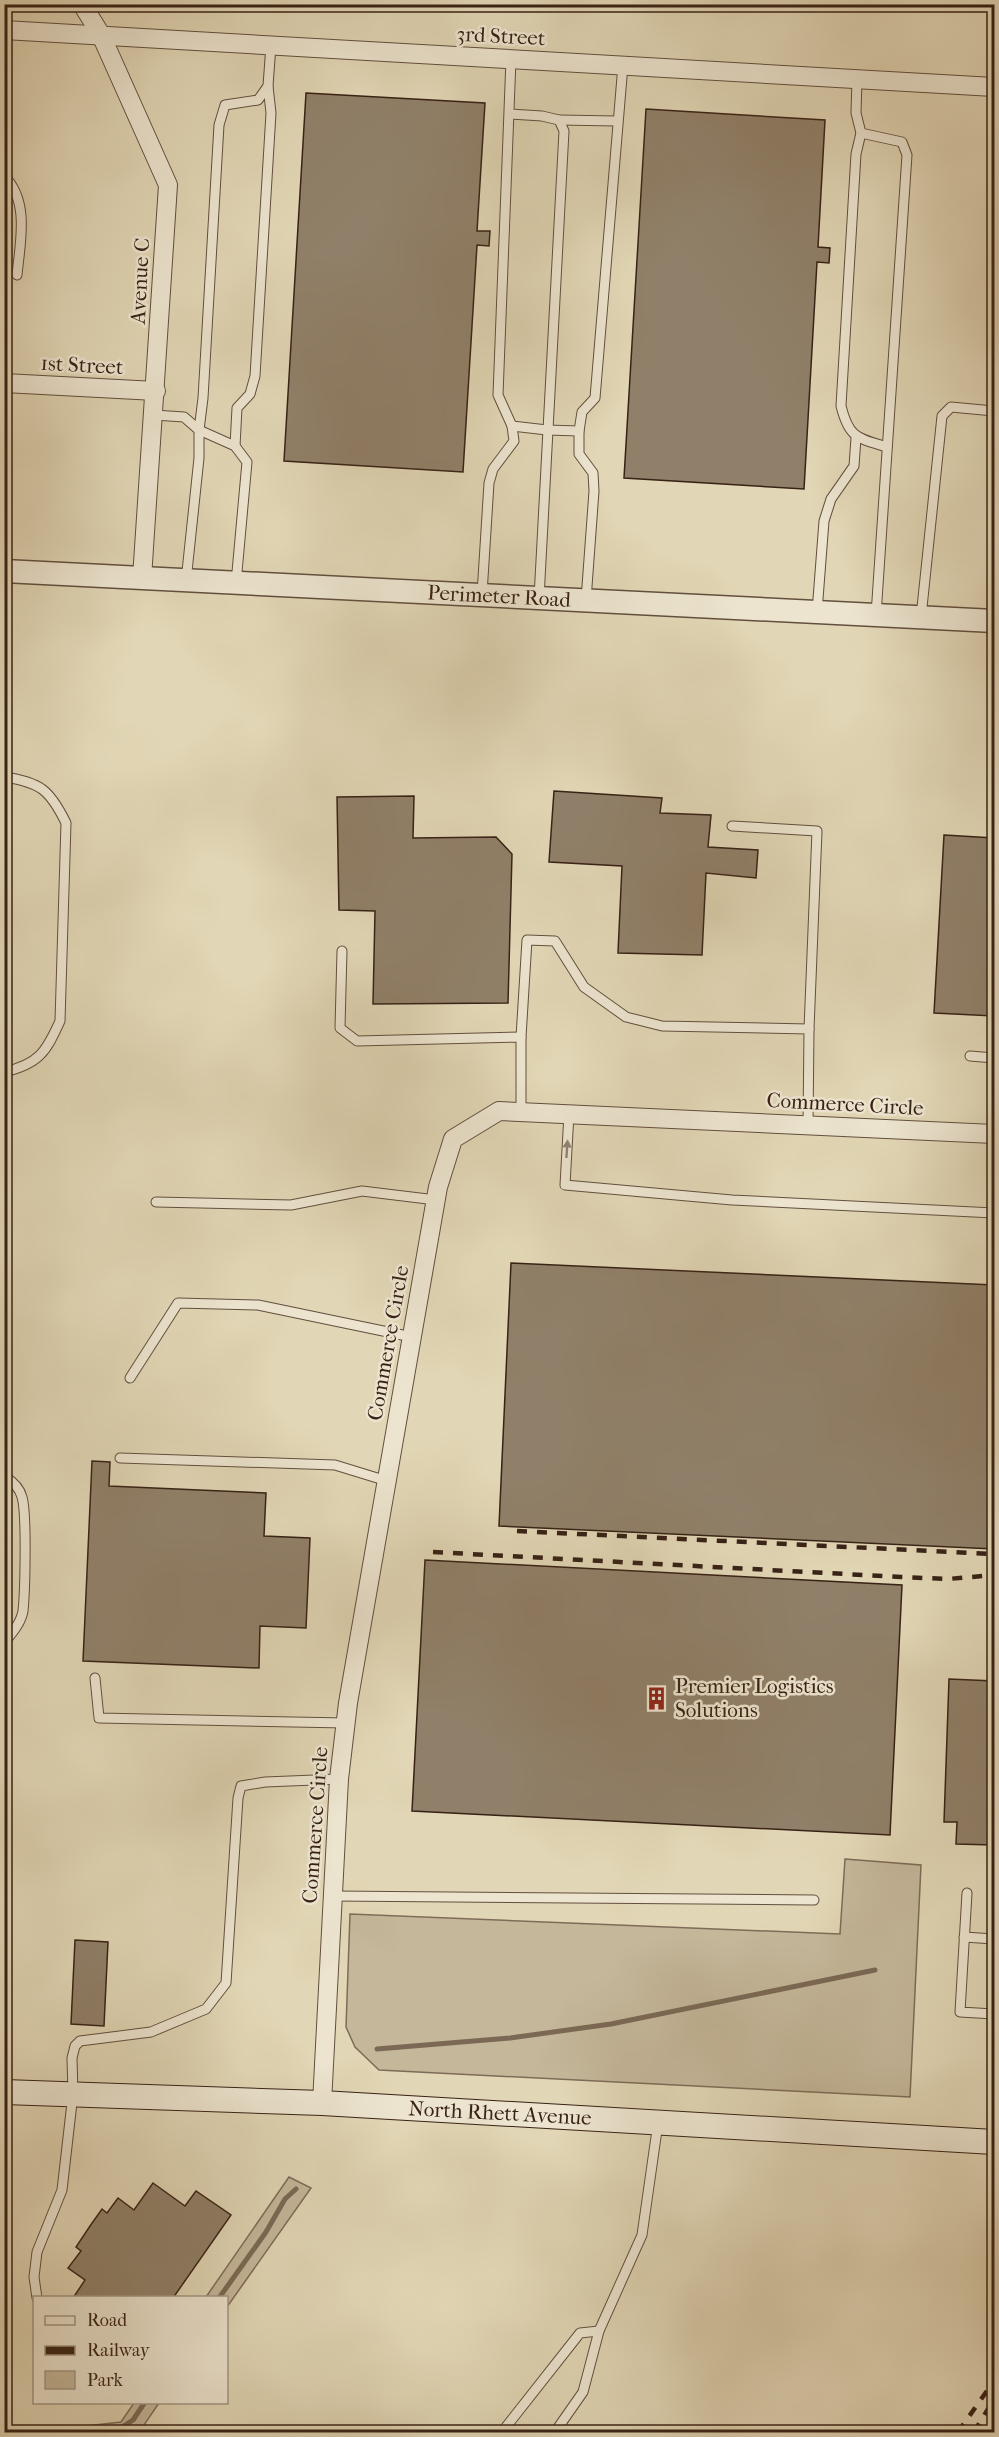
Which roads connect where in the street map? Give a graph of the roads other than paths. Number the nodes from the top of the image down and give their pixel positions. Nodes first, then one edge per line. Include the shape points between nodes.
1 (82, 4) edge
2 (4, 30) edge
3 (101, 35) junction
4 (271, 45) junction
5 (511, 59) junction
6 (622, 65) junction
7 (857, 79) junction
8 (268, 86) junction
9 (994, 87) edge
10 (510, 114) junction
11 (559, 120) junction
12 (616, 121) junction
13 (861, 133) junction
14 (4, 176) edge
15 (17, 275) dead end
16 (4, 383) edge
17 (156, 391) junction
18 (994, 411) edge
19 (154, 415) junction
20 (512, 426) junction
21 (199, 430) junction
22 (547, 430) junction
23 (579, 431) junction
24 (856, 438) junction
25 (235, 446) junction
26 (887, 447) junction
27 (4, 571) edge
28 (142, 578) junction
29 (186, 581) junction
30 (236, 583) junction
31 (482, 595) junction
32 (539, 598) junction
33 (586, 601) junction
34 (817, 612) junction
35 (876, 615) junction
36 (994, 616) edge
37 (921, 617) junction
38 (969, 620) junction
39 (994, 621) edge
40 (4, 777) edge
41 (732, 826) dead end
42 (342, 951) dead end
43 (809, 1029) junction
44 (521, 1037) junction
45 (970, 1056) dead end
46 (994, 1058) edge
47 (4, 1072) edge
48 (521, 1112) junction
49 (569, 1114) junction
50 (808, 1125) junction
51 (994, 1134) edge
52 (436, 1200) junction
53 (156, 1202) dead end
54 (994, 1213) edge
55 (412, 1337) junction
56 (130, 1378) dead end
57 (120, 1458) dead end
58 (4, 1476) edge
59 (387, 1481) junction
60 (4, 1643) edge
61 (95, 1678) dead end
62 (346, 1723) junction
63 (339, 1779) junction
64 (967, 1893) dead end
65 (333, 1896) junction
66 (814, 1900) dead end
67 (964, 1937) junction
68 (994, 1939) edge
69 (994, 2014) edge
70 (4, 2092) edge
71 (73, 2094) junction
72 (322, 2103) junction
73 (658, 2122) junction
74 (994, 2142) edge
75 (37, 2296) edge
76 (599, 2331) junction
77 (502, 2433) edge
78 (555, 2433) edge

1 - 3 street, Avenue C
2 - 3 street, 3rd Street
3 - 4 street, 3rd Street
3 - 17 street, Avenue C via 168,185
4 - 5 street, 3rd Street
4 - 8 lane
5 - 6 street, 3rd Street
5 - 10 lane
6 - 7 street, 3rd Street
6 - 12 lane
7 - 9 street, 3rd Street
7 - 13 lane via 856,113
8 - 21 lane via 258,100 225,105 219,125
8 - 25 lane via 270,113 255,376 250,394 237,408
10 - 11 lane
10 - 20 lane via 498,395
11 - 12 lane
11 - 22 lane via 564,131
12 - 23 lane via 595,398 582,412
13 - 24 lane via 856,154 841,406 845,424
13 - 26 lane via 902,142 907,155
14 - 15 lane via 13,184 20,204
16 - 17 street, 1st Street
17 - 19 street, Avenue C
18 - 37 lane via 951,407 942,416
19 - 21 lane via 184,417
19 - 28 street, Avenue C
20 - 22 lane
20 - 31 lane via 514,441 493,469 489,483
21 - 25 lane
21 - 29 lane via 200,458
22 - 23 lane
22 - 32 lane
23 - 33 lane via 579,454 593,473 594,490
24 - 26 lane
24 - 34 lane via 854,466 831,498 824,521
25 - 30 lane via 247,462
26 - 35 lane
27 - 28 street, Perimeter Road
28 - 29 street, Perimeter Road
29 - 30 street, Perimeter Road
30 - 31 street, Perimeter Road
31 - 32 street, Perimeter Road
32 - 33 street, Perimeter Road
33 - 34 street, Perimeter Road
34 - 35 street, Perimeter Road
35 - 37 street, Perimeter Road
36 - 38 street
37 - 38 street, Perimeter Road
38 - 39 street, Perimeter Road
40 - 47 lane via 35,783 54,798 66,822 60,1021 48,1048 27,1066
41 - 43 lane via 817,831
42 - 44 lane via 340,1028 357,1041
43 - 44 lane via 662,1026 626,1017 584,987 555,941 527,940
43 - 50 lane
44 - 48 lane
45 - 46 lane
48 - 49 street, Commerce Circle
48 - 52 street, Commerce Circle via 499,1111 453,1139
49 - 50 street, Commerce Circle
54 -> 49 lane via 732,1200 565,1185
50 - 51 street, Commerce Circle
52 - 53 lane via 362,1191 291,1206
52 - 55 street, Commerce Circle
55 - 56 lane via 258,1305 178,1303
55 - 59 street, Commerce Circle
57 - 59 lane via 335,1465
58 - 60 lane via 22,1496 24,1520 23,1612
59 - 62 street, Commerce Circle
61 - 62 lane via 99,1718
62 - 63 street, Commerce Circle
63 - 65 street, Commerce Circle
63 - 71 lane via 241,1786 226,1983 206,2009 151,2032 80,2041 72,2058
64 - 67 lane
65 - 66 lane
65 - 72 street, Commerce Circle
67 - 68 lane
67 - 69 lane via 960,2012
70 - 71 main road, North Rhett Avenue
71 - 72 main road, North Rhett Avenue
71 - 75 lane via 62,2190 37,2252
72 - 73 main road, North Rhett Avenue
73 - 74 main road, North Rhett Avenue
73 - 76 lane via 642,2235
76 - 77 lane via 580,2333
76 - 78 lane via 583,2392

